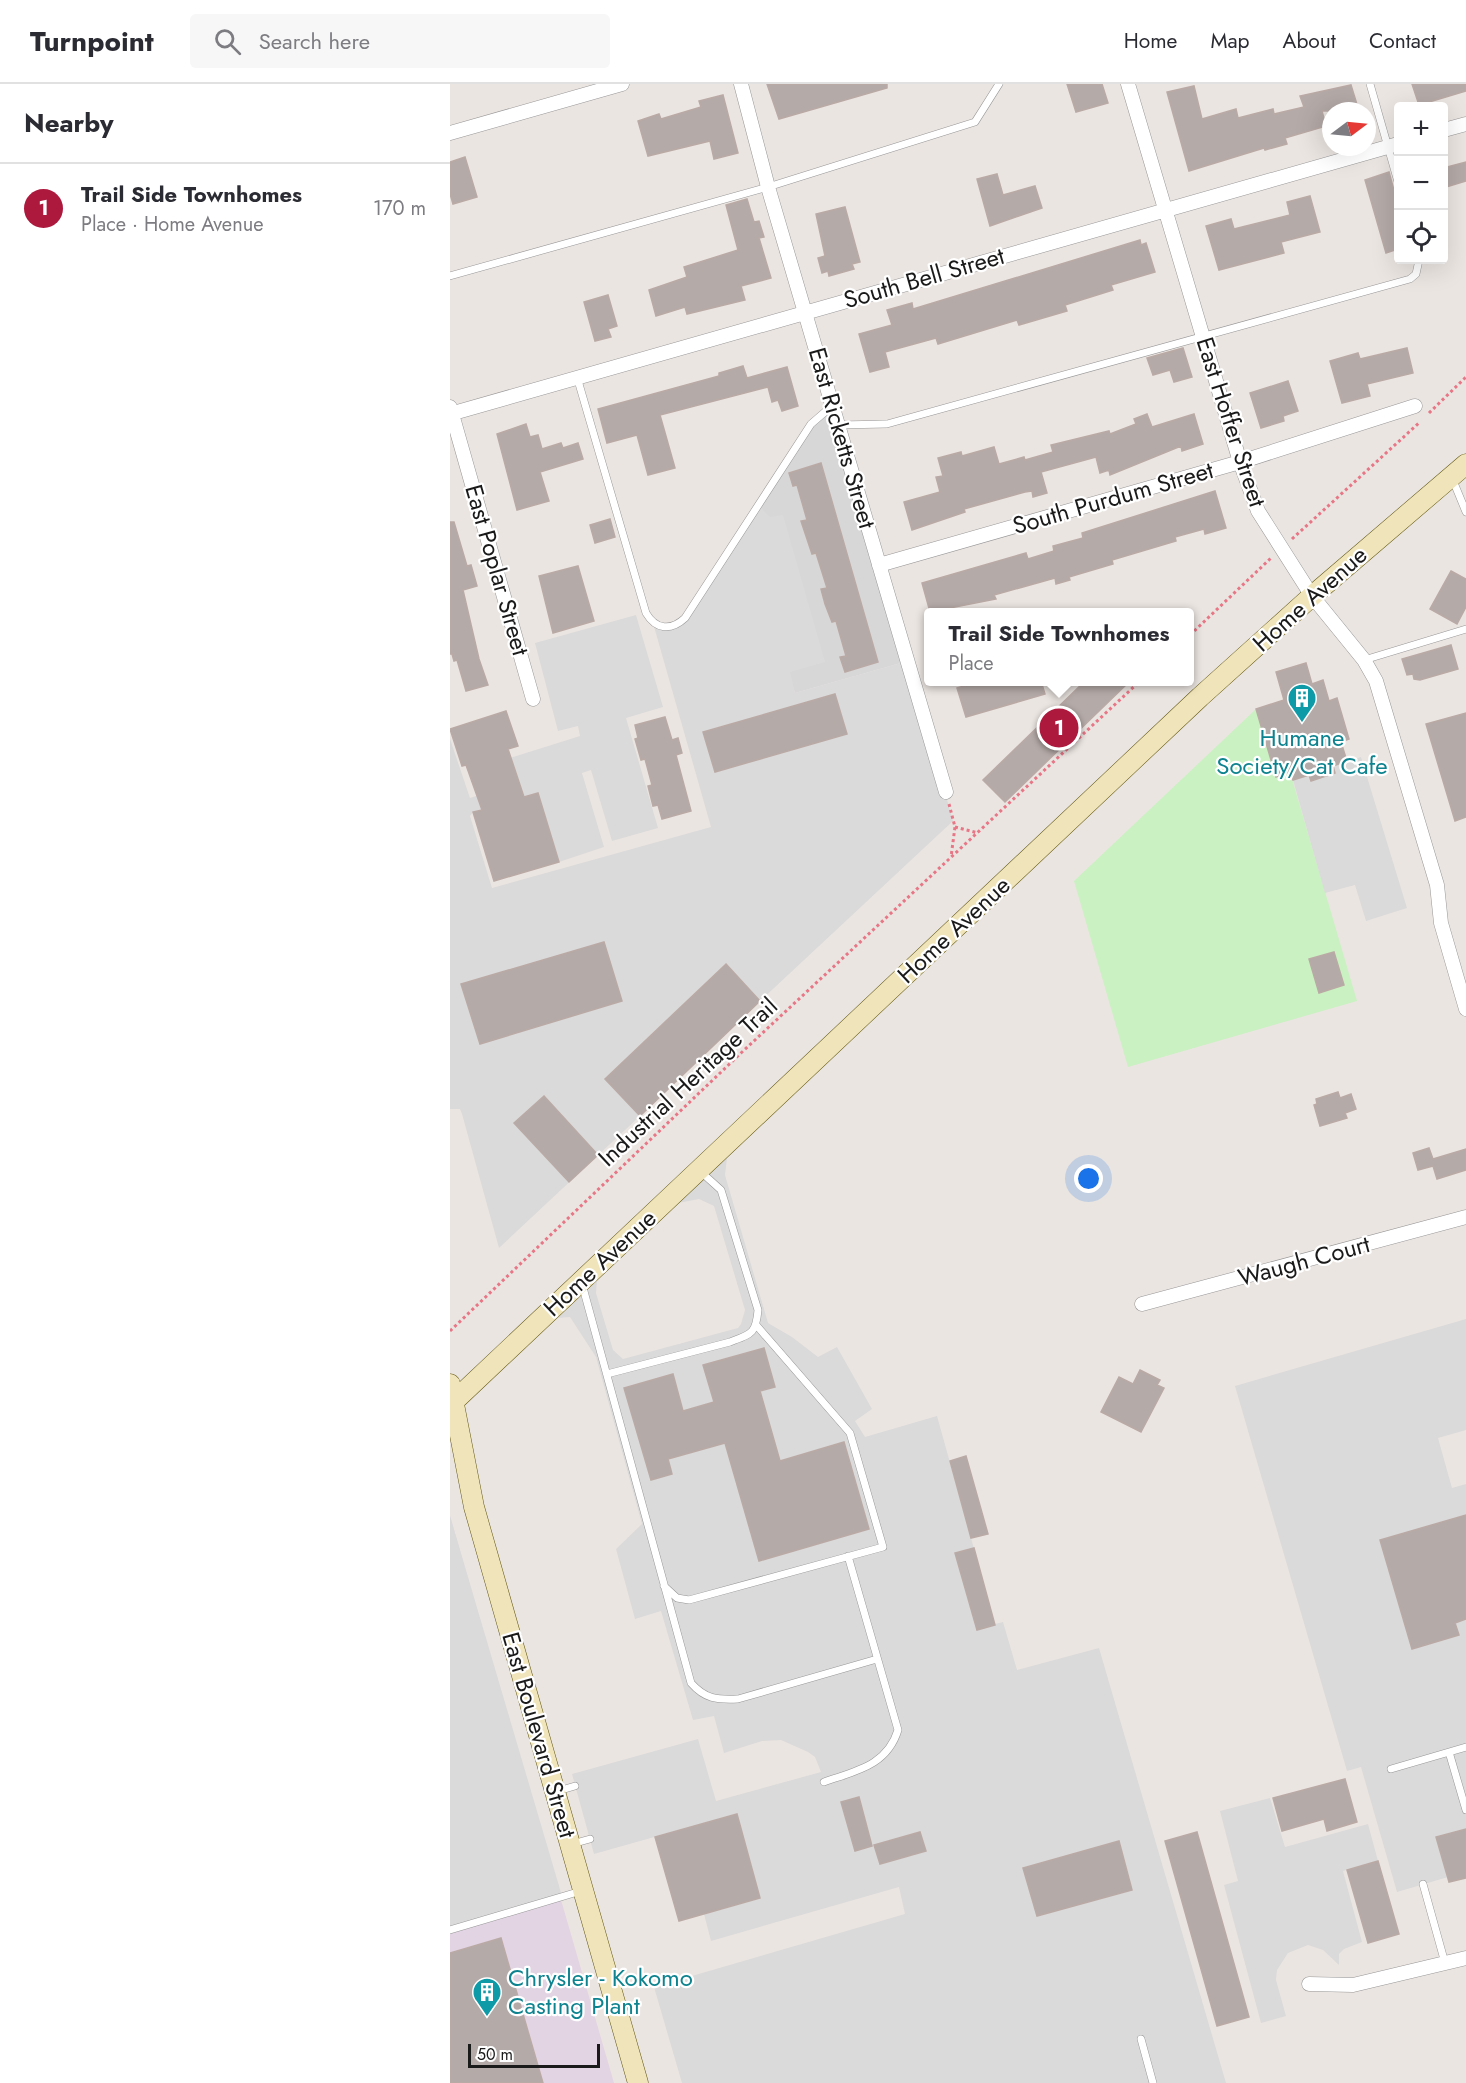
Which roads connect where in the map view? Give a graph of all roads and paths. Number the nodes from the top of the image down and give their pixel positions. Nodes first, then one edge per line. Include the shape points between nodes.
1 (622, 84) edge
2 (741, 84) edge
3 (999, 84) edge
4 (1128, 84) edge
5 (1370, 84) edge
6 (1466, 124) edge
7 (1448, 129) edge
8 (450, 133) edge
9 (1393, 145) edge
10 (768, 187) junction
11 (1166, 208) junction
12 (1418, 264) edge
13 (450, 276) edge
14 (805, 312) junction
15 (1203, 336) junction
16 (577, 377) junction
17 (1466, 377) edge
18 (833, 405) junction
19 (1415, 406) dead end
20 (451, 412) edge
21 (839, 425) junction
22 (1240, 462) junction
23 (1458, 470) edge
24 (1466, 512) edge
25 (1282, 548) junction
26 (879, 565) junction
27 (1312, 596) junction
28 (1466, 629) edge
29 (1194, 630) edge
30 (1364, 660) junction
31 (1134, 686) edge
32 (533, 699) dead end
33 (946, 792) joint
34 (955, 828) junction
35 (978, 833) junction
36 (951, 859) junction
37 (1462, 982) edge
38 (1466, 1009) edge
39 (699, 1170) junction
40 (1466, 1217) edge
41 (581, 1281) junction
42 (1142, 1304) dead end
43 (757, 1326) junction
44 (450, 1332) edge
45 (607, 1374) junction
46 (451, 1397) edge
47 (848, 1556) junction
48 (664, 1586) junction
49 (878, 1659) junction
50 (1466, 1747) edge
51 (1449, 1752) junction
52 (1391, 1769) dead end
53 (824, 1782) dead end
54 (575, 1786) dead end
55 (555, 1792) junction
56 (1466, 1810) edge
57 (590, 1839) dead end
58 (570, 1845) junction
59 (1424, 1884) dead end
60 (583, 1890) junction
61 (450, 1930) edge
62 (1466, 1958) edge
63 (1445, 1963) junction
64 (1309, 1984) dead end
65 (1140, 2039) dead end
66 (638, 2083) edge
67 (1153, 2083) edge

1 - 8 street
2 - 10 street, East Ricketts Street
3 - 10 lane via 975,122
4 - 11 street, East Hoffer Street
5 - 9 lane
6 - 7 street
9 - 11 street, South Bell Street
10 - 13 lane
10 - 14 street, East Ricketts Street
11 - 14 street, South Bell Street
11 - 15 street, East Hoffer Street
12 - 15 lane via 1410,279
14 - 16 street, South Bell Street
14 - 18 street, East Ricketts Street
15 - 21 lane via 887,424
15 - 22 street, East Hoffer Street
16 - 18 lane via 646,613 663,628 685,618 811,424
16 - 20 street, South Bell Street
17 - 25 path
18 - 21 street, East Ricketts Street
19 - 22 street, South Purdum Street
20 - 32 street, East Poplar Street
21 - 26 street, East Ricketts Street
22 - 25 street, East Hoffer Street via 1258,511
22 - 26 street, South Purdum Street
23 - 24 lane
23 - 27 main road, Home Avenue
25 - 27 street, East Hoffer Street
25 - 29 path
26 - 33 street, East Ricketts Street
27 - 30 street, East Hoffer Street
27 - 39 main road, Home Avenue
28 - 30 lane
30 - 37 street, East Hoffer Street via 1376,681 1437,885 1441,923
31 - 35 path, Industrial Heritage Trail
33 - 34 path
34 - 35 path
34 - 36 path
35 - 36 path, Industrial Heritage Trail
36 - 44 path, Industrial Heritage Trail via 741,1053
37 - 38 street, East Hoffer Street
39 - 41 main road, Home Avenue
39 - 43 lane via 721,1190 758,1310
40 - 42 street, Waugh Court
41 - 45 lane
41 - 46 main road, Home Avenue
43 - 45 lane via 749,1335 730,1342
43 - 47 lane via 850,1433 883,1547
45 - 48 lane
46 - 55 main road, East Boulevard Street via 474,1507
47 - 48 lane via 689,1600 677,1598
47 - 49 lane
48 - 49 lane via 691,1683 701,1694 717,1700 738,1699
49 - 53 lane via 898,1730 894,1744 864,1769
50 - 51 lane
51 - 52 lane
51 - 56 lane
54 - 55 lane
55 - 58 main road, East Boulevard Street
57 - 58 lane
58 - 60 main road, East Boulevard Street
59 - 63 lane
60 - 61 lane
60 - 66 main road, East Boulevard Street
62 - 63 street
63 - 64 street via 1353,1985
65 - 67 lane

